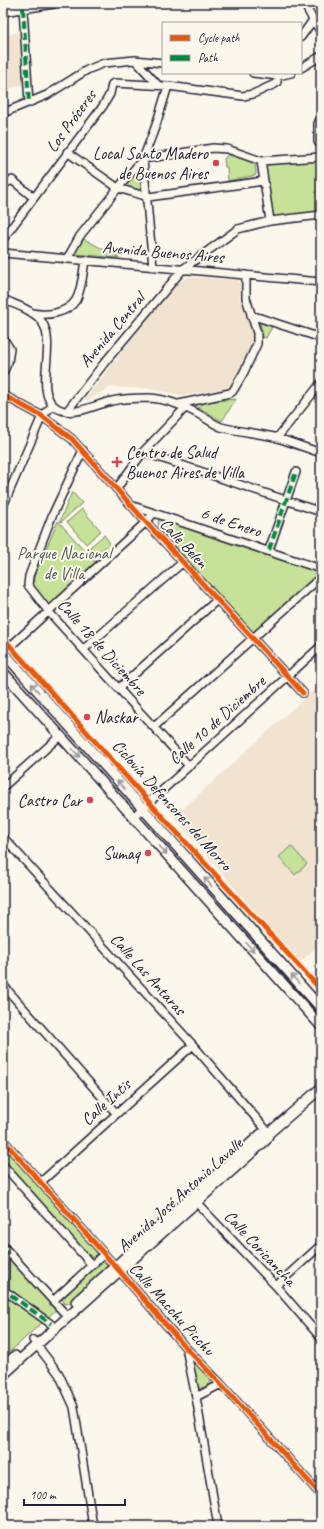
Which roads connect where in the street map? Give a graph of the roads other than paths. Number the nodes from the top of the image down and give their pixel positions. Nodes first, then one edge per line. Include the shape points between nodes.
1 (54, 3) edge
2 (304, 3) edge
3 (23, 8) junction
4 (3, 11) edge
5 (313, 20) junction
6 (321, 32) edge
7 (302, 36) edge
8 (321, 56) edge
9 (135, 60) junction
10 (162, 63) edge
11 (302, 67) edge
12 (278, 74) edge
13 (158, 85) junction
14 (168, 86) junction
15 (29, 103) junction
16 (3, 112) edge
17 (321, 119) edge
18 (321, 146) edge
19 (67, 152) junction
20 (321, 157) edge
21 (143, 159) junction
22 (261, 161) junction
23 (264, 180) junction
24 (3, 185) edge
25 (118, 188) junction
26 (33, 197) junction
27 (148, 197) junction
28 (321, 215) edge
29 (270, 221) junction
30 (3, 239) edge
31 (3, 253) edge
32 (67, 259) junction
33 (85, 260) junction
34 (153, 267) junction
35 (183, 269) junction
36 (246, 275) junction
37 (321, 282) edge
38 (3, 299) edge
39 (32, 313) junction
40 (251, 315) junction
41 (3, 338) edge
42 (321, 338) edge
43 (3, 373) edge
44 (321, 383) edge
45 (3, 395) edge
46 (53, 405) junction
47 (182, 405) junction
48 (66, 411) junction
49 (42, 416) junction
50 (277, 438) junction
51 (83, 450) junction
52 (143, 452) junction
53 (321, 453) edge
54 (296, 472) dead end
55 (117, 488) junction
56 (286, 500) junction
57 (3, 506) edge
58 (132, 506) junction
59 (321, 512) edge
60 (154, 513) junction
61 (146, 522) junction
62 (269, 550) junction
63 (183, 562) junction
64 (321, 569) edge
65 (321, 577) edge
66 (217, 600) junction
67 (49, 612) junction
68 (252, 638) junction
69 (321, 646) edge
70 (84, 649) junction
71 (3, 652) edge
72 (3, 672) edge
73 (288, 677) junction
74 (119, 688) junction
75 (303, 693) dead end
76 (154, 727) junction
77 (60, 736) junction
78 (189, 766) junction
79 (3, 787) edge
80 (142, 809) junction
81 (133, 817) junction
82 (3, 837) edge
83 (3, 986) edge
84 (321, 1008) edge
85 (321, 1026) edge
86 (192, 1045) junction
87 (321, 1088) edge
88 (116, 1113) junction
89 (269, 1133) junction
90 (5, 1145) edge
91 (3, 1165) edge
92 (41, 1182) junction
93 (194, 1200) junction
94 (321, 1244) edge
95 (6, 1249) edge
96 (104, 1254) junction
97 (91, 1264) junction
98 (118, 1269) junction
99 (276, 1286) junction
100 (53, 1301) junction
101 (66, 1315) junction
102 (51, 1324) junction
103 (321, 1338) edge
104 (35, 1342) junction
105 (186, 1348) junction
106 (3, 1367) edge
107 (3, 1376) edge
108 (221, 1384) junction
109 (196, 1397) junction
110 (321, 1495) edge
111 (93, 1526) edge
112 (218, 1526) edge

1 - 3 main road
2 - 5 street
3 - 4 main road
3 - 15 street
5 - 6 street
5 - 7 street
8 - 11 street
9 - 10 street
9 - 13 street
9 - 15 street via 96,66
12 - 14 street, Los Próceres via 275,84 243,96
13 - 14 street, Los Próceres
13 - 19 street, Los Próceres via 112,84 107,100
14 - 21 street
15 - 16 street
17 - 18 street via 318,123 318,142
19 - 25 street
19 - 26 street, Los Próceres
20 - 22 street
21 - 22 street via 213,148 227,149
21 - 25 street
21 - 27 street
22 - 23 street
23 - 27 street
23 - 29 street
24 - 26 street via 12,180
25 - 27 street
25 - 32 street via 80,236
26 - 30 street, Los Próceres
27 - 34 street
28 - 29 street, Avenida Central
29 - 35 street, Avenida Central via 238,229
31 - 32 street, Avenida Buenos Aires
32 - 33 street, Avenida Buenos Aires
33 - 34 street, Avenida Buenos Aires
33 - 39 street via 75,302 52,315
34 - 35 street, Avenida Buenos Aires
35 - 36 street, Avenida Buenos Aires
35 - 48 street, Avenida Central
36 - 37 street, Avenida Buenos Aires
36 - 40 street via 246,298
38 - 39 street
39 - 46 street via 42,322 49,345 46,389
40 - 42 street
40 - 47 street via 258,333 257,344 233,391
41 - 43 street via 10,349
44 - 50 street
45 - 49 street, Calle Belen
46 - 48 street
46 - 49 street
47 - 48 street via 136,398 113,400 80,410
47 - 50 street via 219,426
47 - 52 street
49 - 51 street, Calle Belen via 62,429
49 - 57 street
50 - 53 street
51 - 55 street, Calle Belen
51 - 67 street, Calle 18 de Diciembre via 52,516 28,581 29,589
52 - 55 street
52 - 56 street
54 - 56 street
55 - 58 street, Calle Belen
56 - 59 street
56 - 62 street
58 - 60 street, 6 de Enero
58 - 61 street, Calle Belen
60 - 61 street
60 - 62 street, 6 de Enero
61 - 63 street, Calle Belen
61 - 67 street
62 - 64 street, 6 de Enero
63 - 66 street, Calle Belen
63 - 70 street
65 - 68 street
66 - 68 street, Calle Belen
66 - 74 street
67 - 70 street, Calle 18 de Diciembre
67 - 71 street
68 - 73 street, Calle Belen
68 - 76 street
69 - 73 street, Calle 10 de Diciembre
70 - 74 street, Calle 18 de Diciembre
80 -> 71 main road
72 - 77 main road
73 - 75 street, Calle Belen
73 - 78 street, Calle 10 de Diciembre
74 - 76 street, Calle 18 de Diciembre
76 - 78 street, Calle 18 de Diciembre
77 - 79 street
77 -> 81 main road
78 - 80 street, Calle 10 de Diciembre
80 - 81 street, Calle 10 de Diciembre
84 -> 80 main road
81 -> 85 main road
82 - 86 street, Calle Las Antaras
83 - 88 street
86 - 88 street, Calle Intis
86 - 89 street, Calle Las Antaras
87 - 89 main road, Avenida José Antonio Lavalle
88 - 92 street, Calle Intis
89 - 93 main road, Avenida José Antonio Lavalle via 266,1140
90 - 92 street, Calle Macchu Picchu
91 - 97 street
92 - 96 street, Calle Macchu Picchu
93 - 98 main road, Avenida José Antonio Lavalle
93 - 99 street, Calle Coricancha
94 - 99 street
95 - 100 street
95 - 102 street via 6,1291
96 - 97 street
96 - 98 street, Calle Macchu Picchu
97 - 100 street
98 - 101 main road, Avenida José Antonio Lavalle
98 - 105 street, Calle Macchu Picchu
99 - 103 street, Calle Coricancha
100 - 101 street
101 - 102 main road, Avenida José Antonio Lavalle
101 - 104 main road, Avenida José Antonio Lavalle
102 - 104 main road, Avenida José Antonio Lavalle
104 - 106 main road, Avenida José Antonio Lavalle
104 - 107 main road, Avenida José Antonio Lavalle
104 - 111 street via 59,1374 74,1407
105 - 108 street, Calle Macchu Picchu
105 - 109 street
108 - 109 street
108 - 110 street, Calle Macchu Picchu
109 - 112 street

